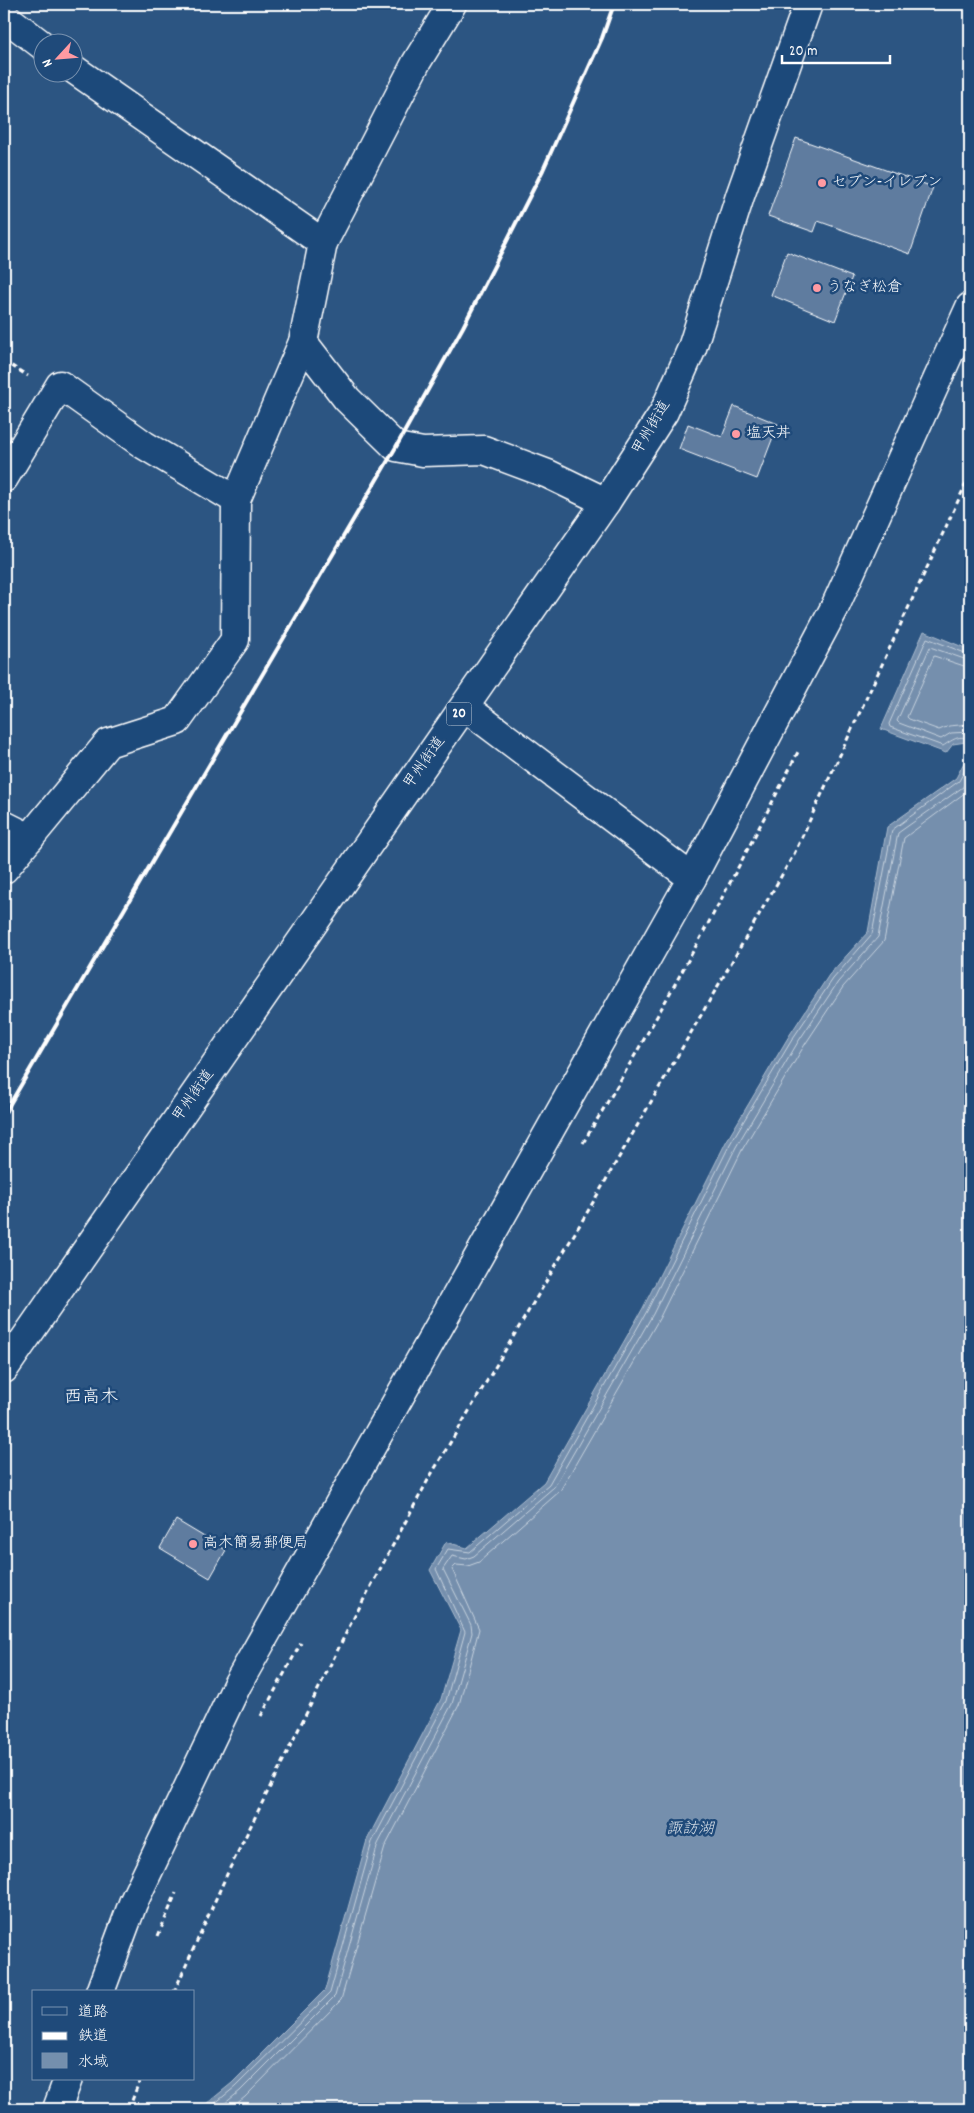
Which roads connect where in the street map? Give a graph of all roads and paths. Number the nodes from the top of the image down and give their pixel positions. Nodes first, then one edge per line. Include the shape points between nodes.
1 (452, 4) edge
2 (808, 4) edge
3 (4, 16) edge
4 (32, 37) edge
5 (82, 75) edge
6 (323, 243) junction
7 (970, 307) edge
8 (303, 342) junction
9 (970, 475) edge
10 (4, 478) edge
11 (236, 500) junction
12 (606, 502) junction
13 (465, 707) junction
14 (4, 825) edge
15 (30, 838) junction
16 (4, 869) edge
17 (692, 878) junction
18 (4, 1369) edge
19 (101, 1990) edge
20 (175, 1990) edge
21 (68, 2080) edge
22 (140, 2080) edge
23 (57, 2109) edge
24 (129, 2109) edge

1 - 6 main road via 416,63
2 - 12 main road, 甲州街道 / 20 via 740,196 692,348 664,412
3 - 4 main road
5 - 6 main road
6 - 8 main road
7 - 17 main road via 834,609
8 - 11 main road
8 - 12 main road via 347,400 396,447 423,452 484,450 548,474
9 - 20 path via 794,854 428,1480 350,1625 232,1863
10 - 11 main road via 60,385 144,445
11 - 15 main road via 236,640 177,721 108,744
12 - 13 main road, 甲州街道 / 20
13 - 17 main road
13 - 18 main road, 甲州街道 / 20
14 - 15 main road
15 - 16 main road
17 - 19 main road via 236,1685 133,1903
21 - 23 main road
22 - 24 path

